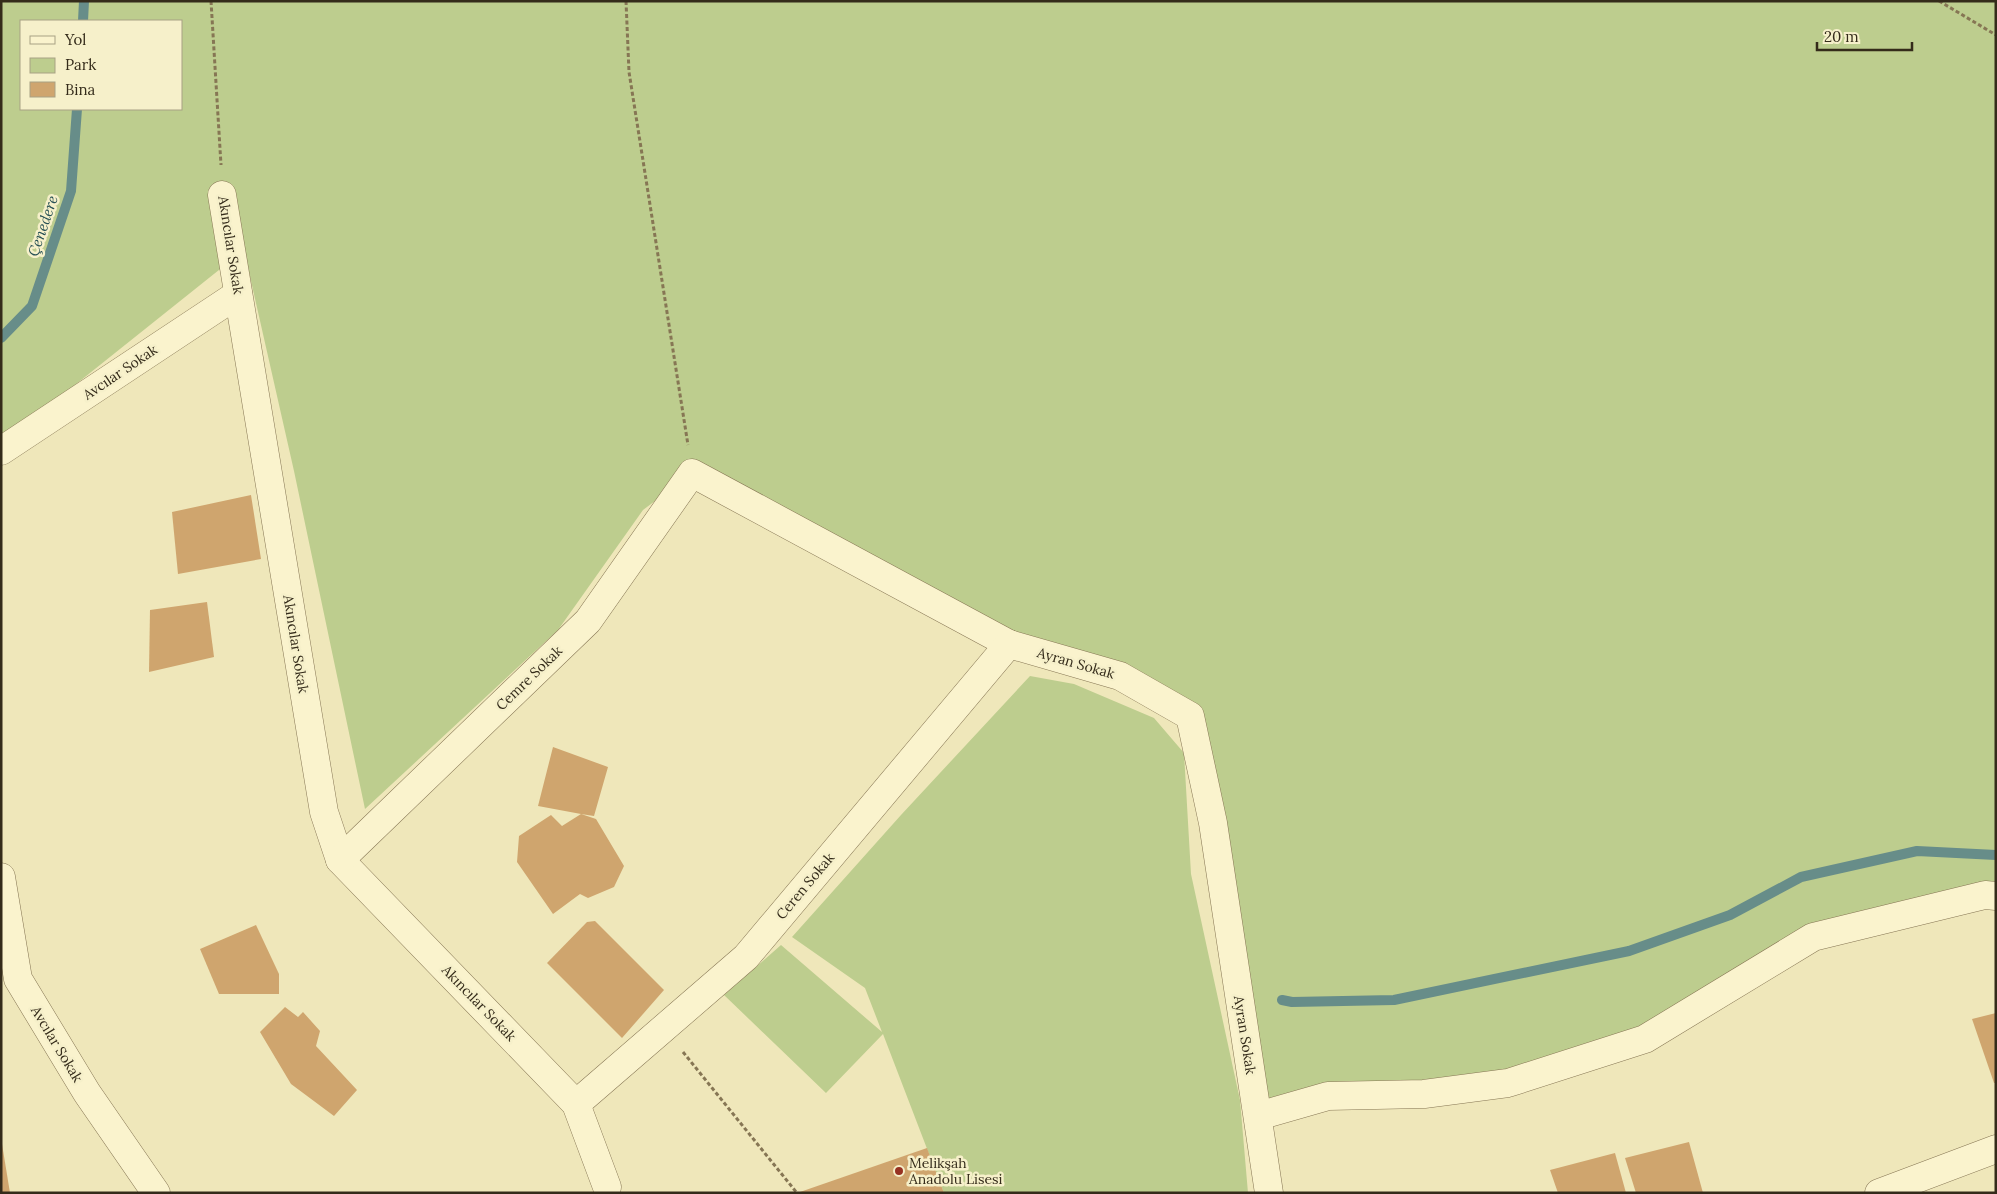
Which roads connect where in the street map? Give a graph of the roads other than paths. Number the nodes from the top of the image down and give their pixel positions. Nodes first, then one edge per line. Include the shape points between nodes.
1 (222, 195) road end
2 (238, 294) junction
3 (1, 451) edge
4 (692, 473) joint
5 (1009, 644) junction
6 (340, 860) junction
7 (1, 877) edge
8 (1996, 896) edge
9 (576, 1104) junction
10 (1258, 1116) junction
11 (1996, 1149) edge
12 (603, 1191) edge
13 (156, 1193) edge
14 (1269, 1193) edge
15 (1879, 1193) edge

1 - 2 street, Akıncılar Sokak
2 - 3 street, Avcılar Sokak
2 - 6 street, Akıncılar Sokak via 324,812
4 - 5 street, Ayran Sokak
4 - 6 street, Cemre Sokak via 588,621
5 - 9 street, Ceren Sokak via 746,957
5 - 10 street, Ayran Sokak via 1120,676 1190,716 1214,823
6 - 9 street, Akıncılar Sokak
7 - 13 street, Avcılar Sokak via 18,979 87,1093
8 - 10 street via 1985,895 1813,937 1645,1039 1508,1083 1424,1094 1328,1096
9 - 12 street, Akıncılar Sokak
10 - 14 street, Ayran Sokak
11 - 15 street

